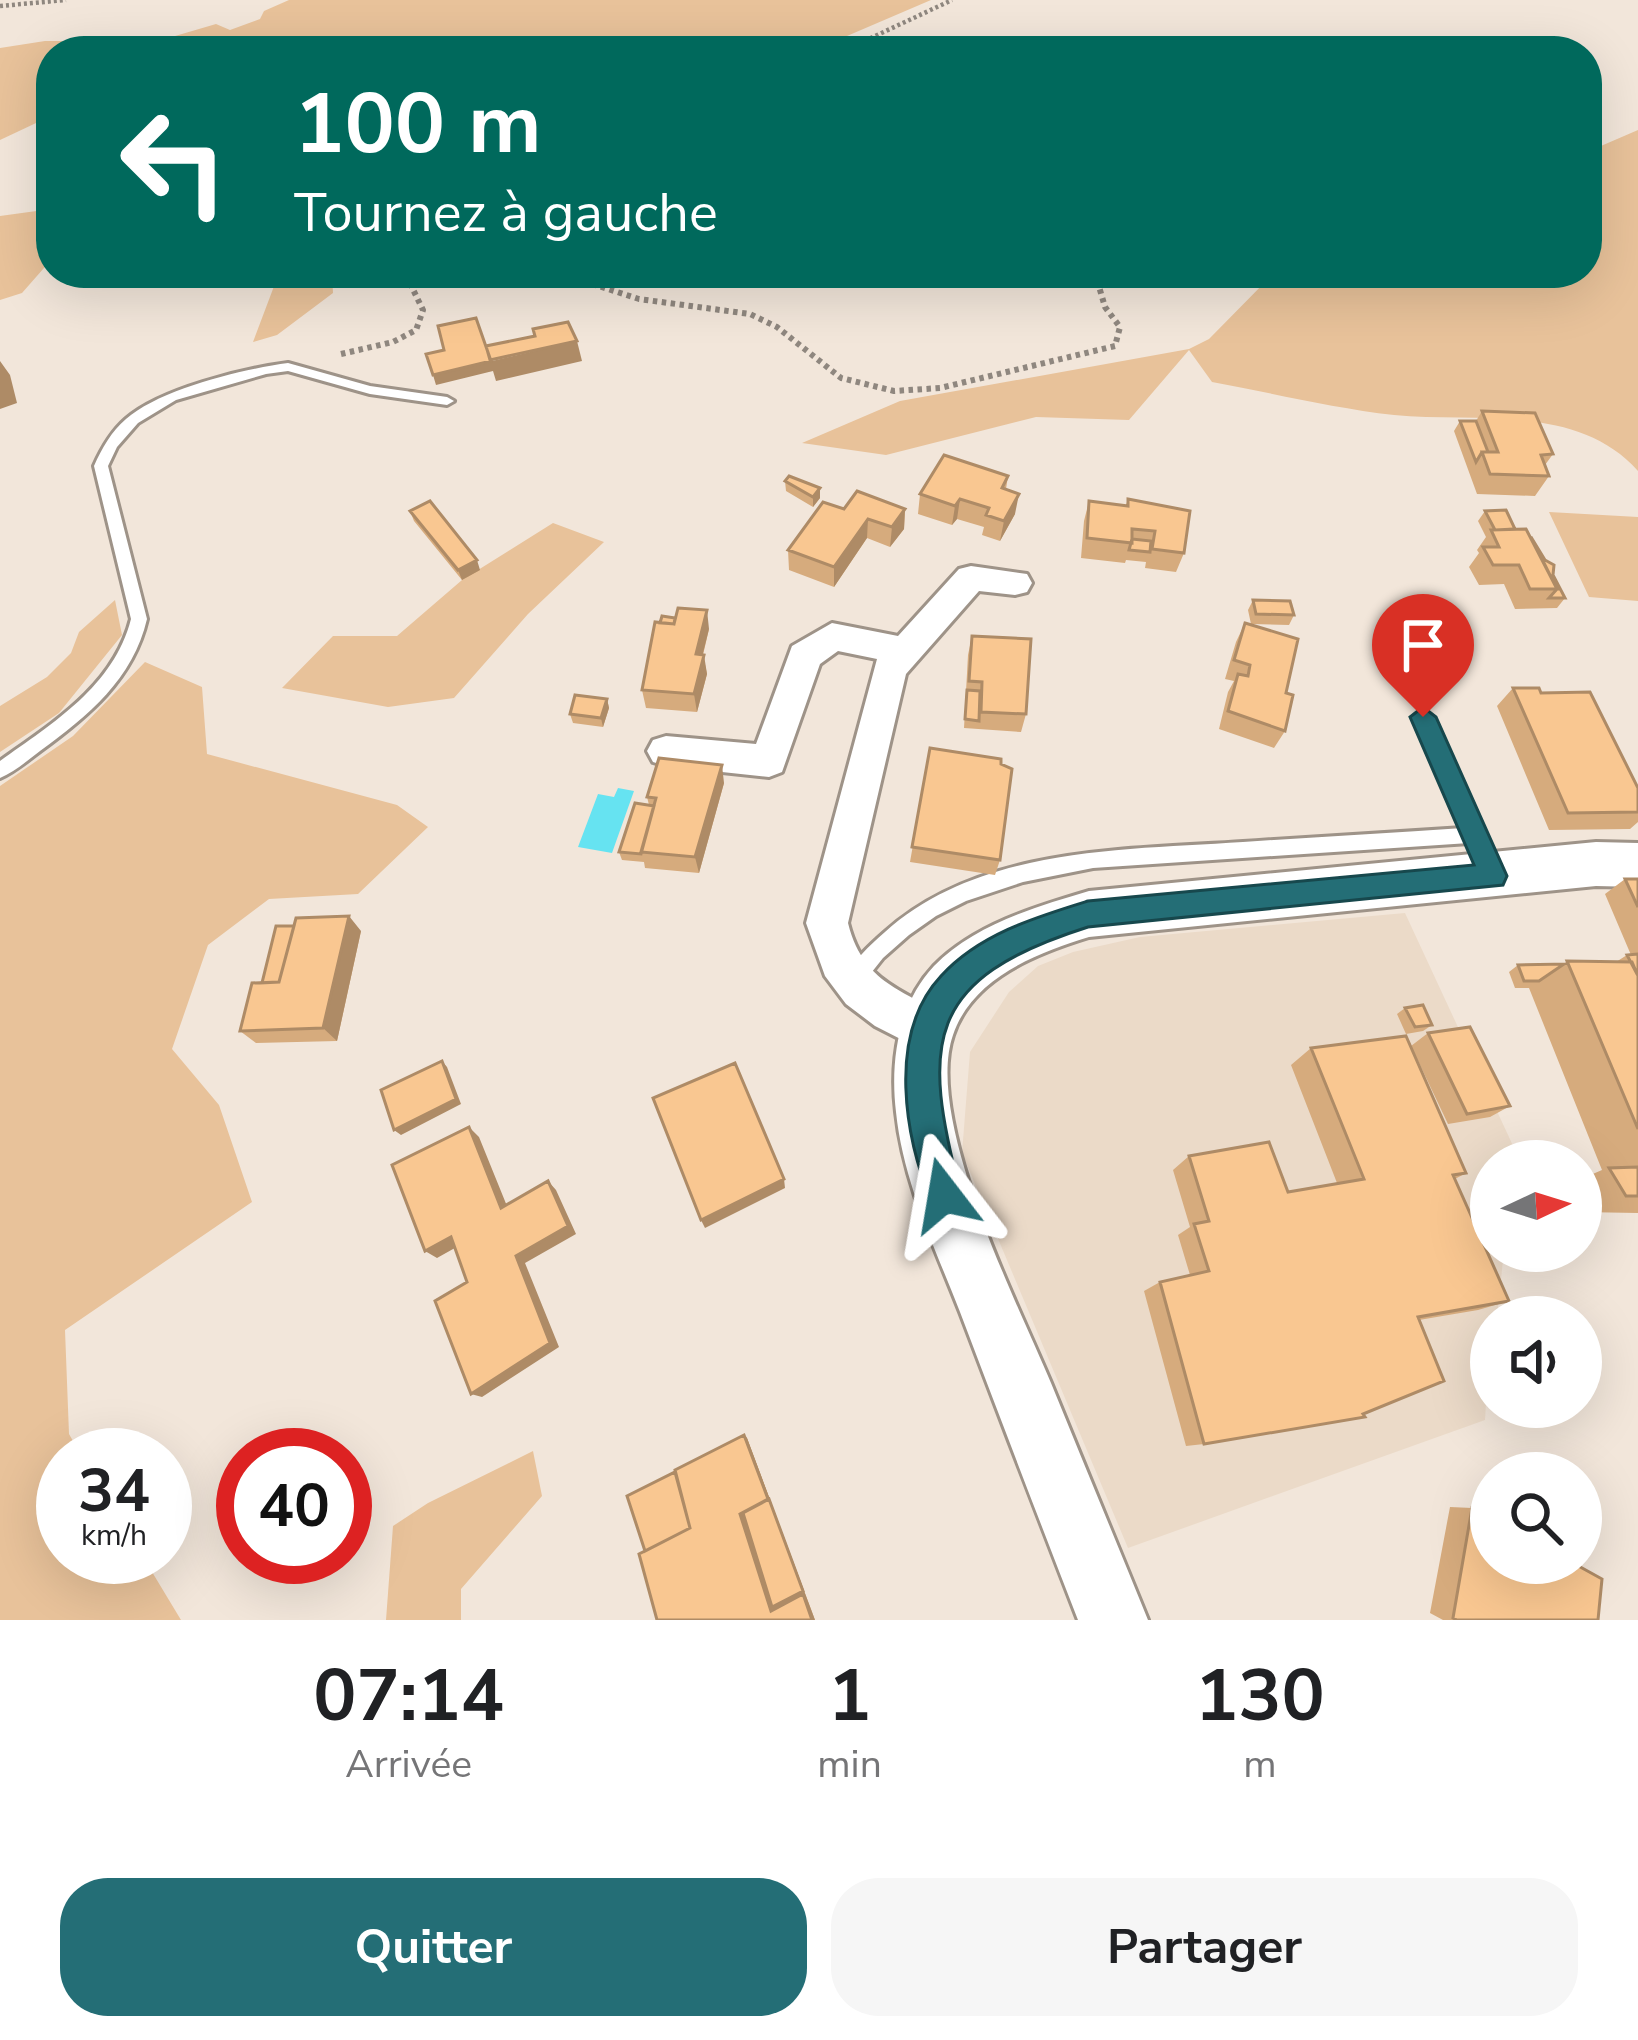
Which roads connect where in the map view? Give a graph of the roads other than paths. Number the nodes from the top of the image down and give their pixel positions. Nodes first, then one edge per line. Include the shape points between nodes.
1 (447, 401) dead end
2 (1015, 583) dead end
3 (901, 650) junction
4 (1423, 717) dead end
5 (666, 751) dead end
6 (0, 771) edge
7 (1484, 856) junction
8 (1638, 866) edge
9 (852, 981) junction
10 (926, 1031) junction
11 (1113, 1620) edge

1 - 6 lane via 288,367 210,382 133,419 101,466 139,619 136,643 88,705
2 - 3 street via 971,578
3 - 5 street via 832,636 805,656 769,761
3 - 9 street via 889,669 827,923 832,955
4 - 7 lane
7 - 8 street
7 - 9 lane via 1093,860 1034,870 924,912 896,930
7 - 10 street via 1088,914 983,958 950,986
9 - 10 street via 881,1008
10 - 11 street via 924,1115 944,1195

